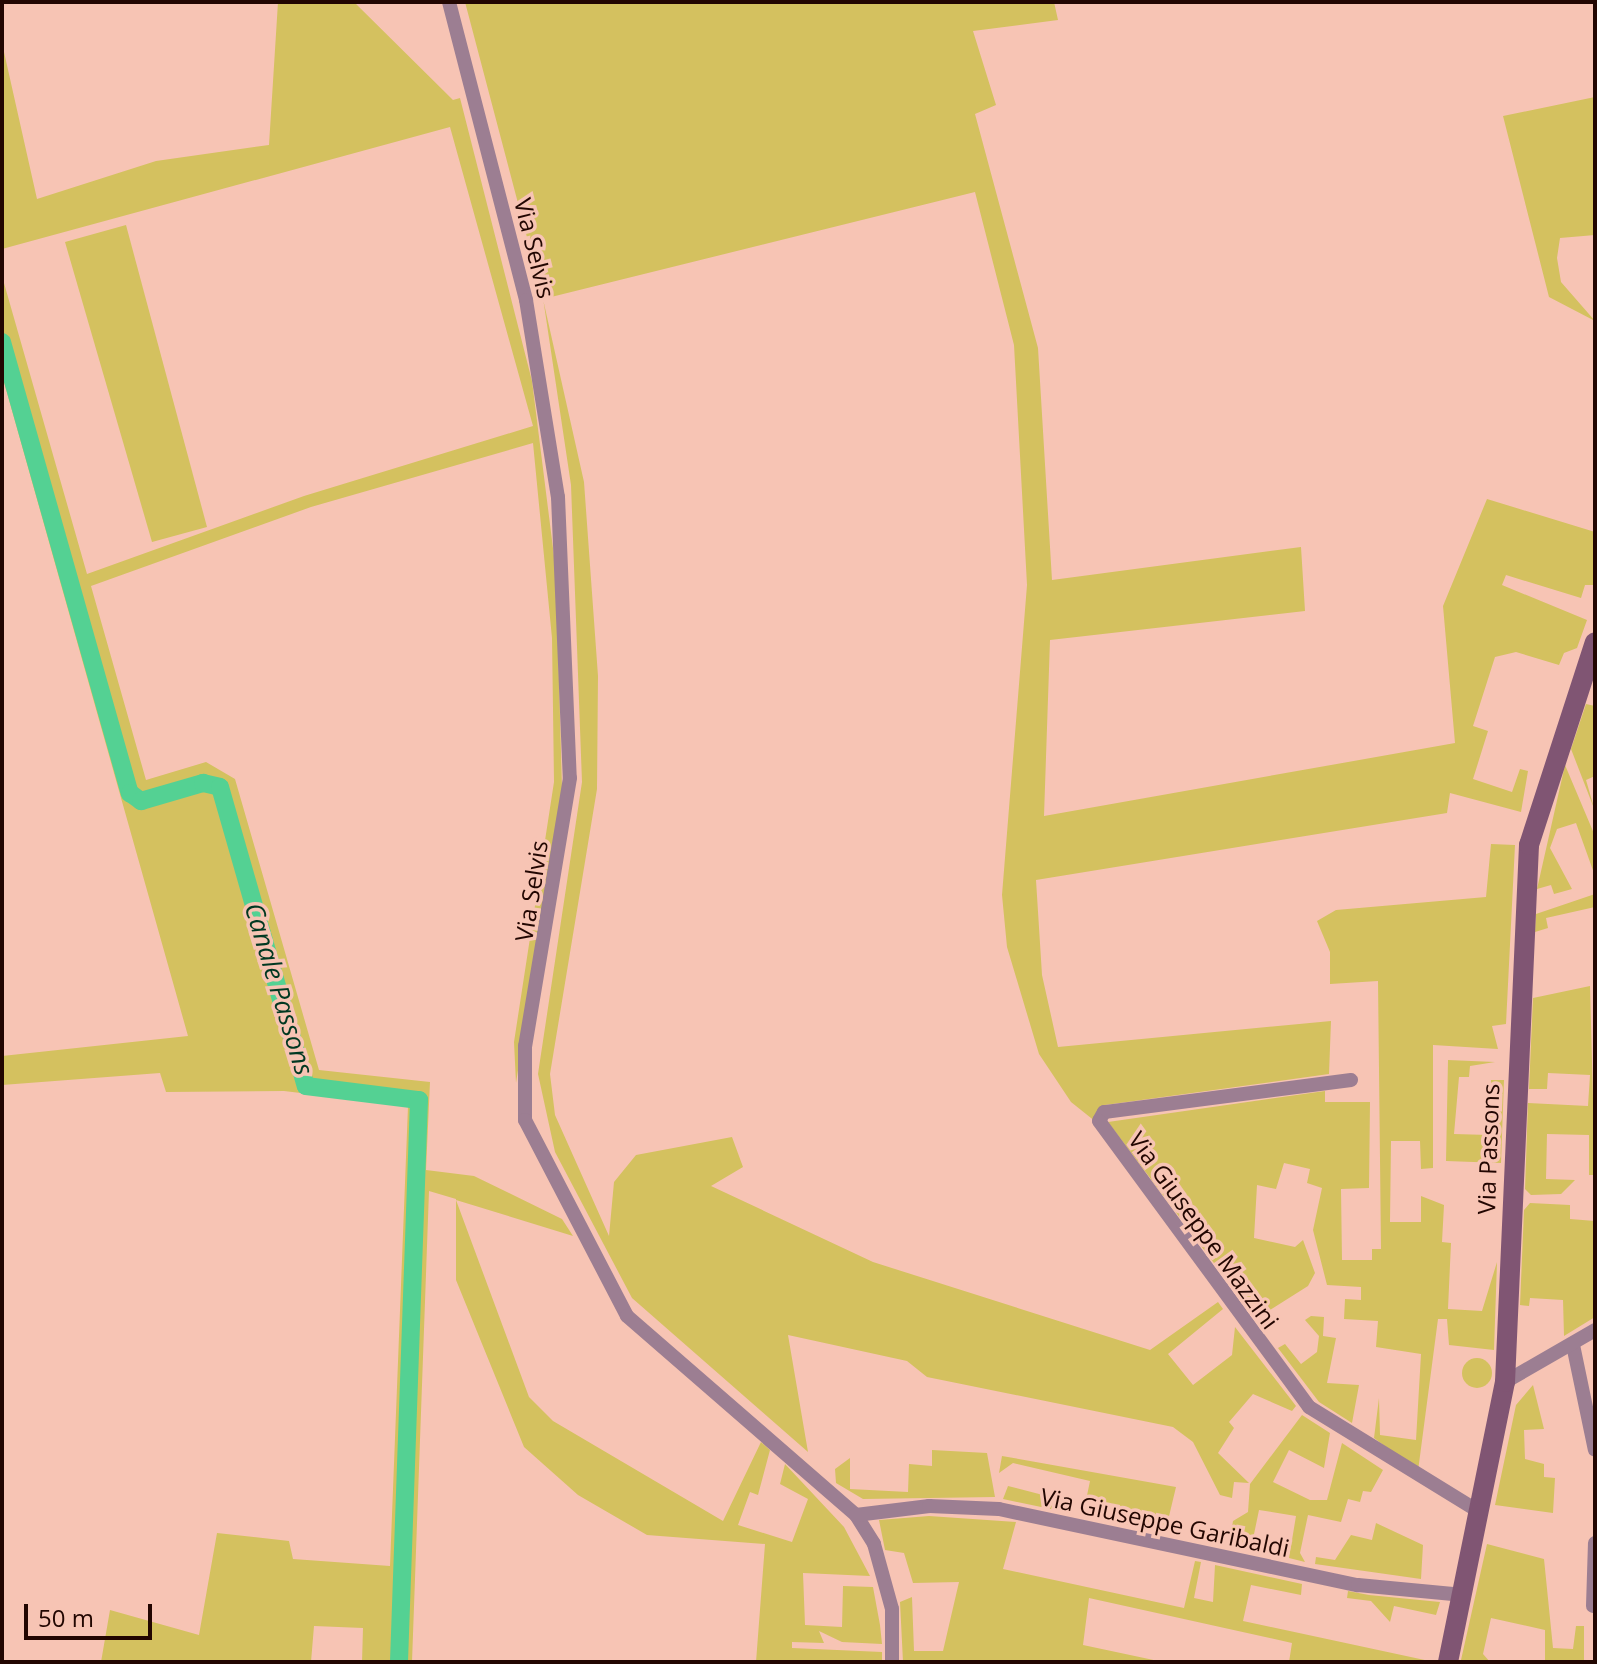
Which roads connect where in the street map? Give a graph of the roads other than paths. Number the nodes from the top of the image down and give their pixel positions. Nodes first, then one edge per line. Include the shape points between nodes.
1 (449, 2) edge
2 (1595, 642) edge
3 (1351, 1080) dead end
4 (1595, 1330) edge
5 (1573, 1345) junction
6 (1505, 1382) junction
7 (1595, 1450) edge
8 (1481, 1513) junction
9 (856, 1515) junction
10 (1595, 1543) edge
11 (1464, 1595) junction
12 (1593, 1606) edge
13 (892, 1662) edge
14 (1448, 1662) edge

1 - 9 street, Via Selvis via 526,300 558,497 570,778 525,1046 525,1120 627,1316
2 - 6 street, Via Passons via 1539,808 1523,886
3 - 8 street, Via Giuseppe Mazzini via 1104,1112 1099,1121 1309,1407
4 - 5 street
5 - 6 street
5 - 7 street
6 - 8 street, Via Passons
8 - 11 street, Via Passons
9 - 11 street, Via Giuseppe Garibaldi via 929,1506 999,1509 1358,1585
9 - 13 street, Via Selvis via 874,1544 892,1609
10 - 12 street
11 - 14 street, Via Passons

